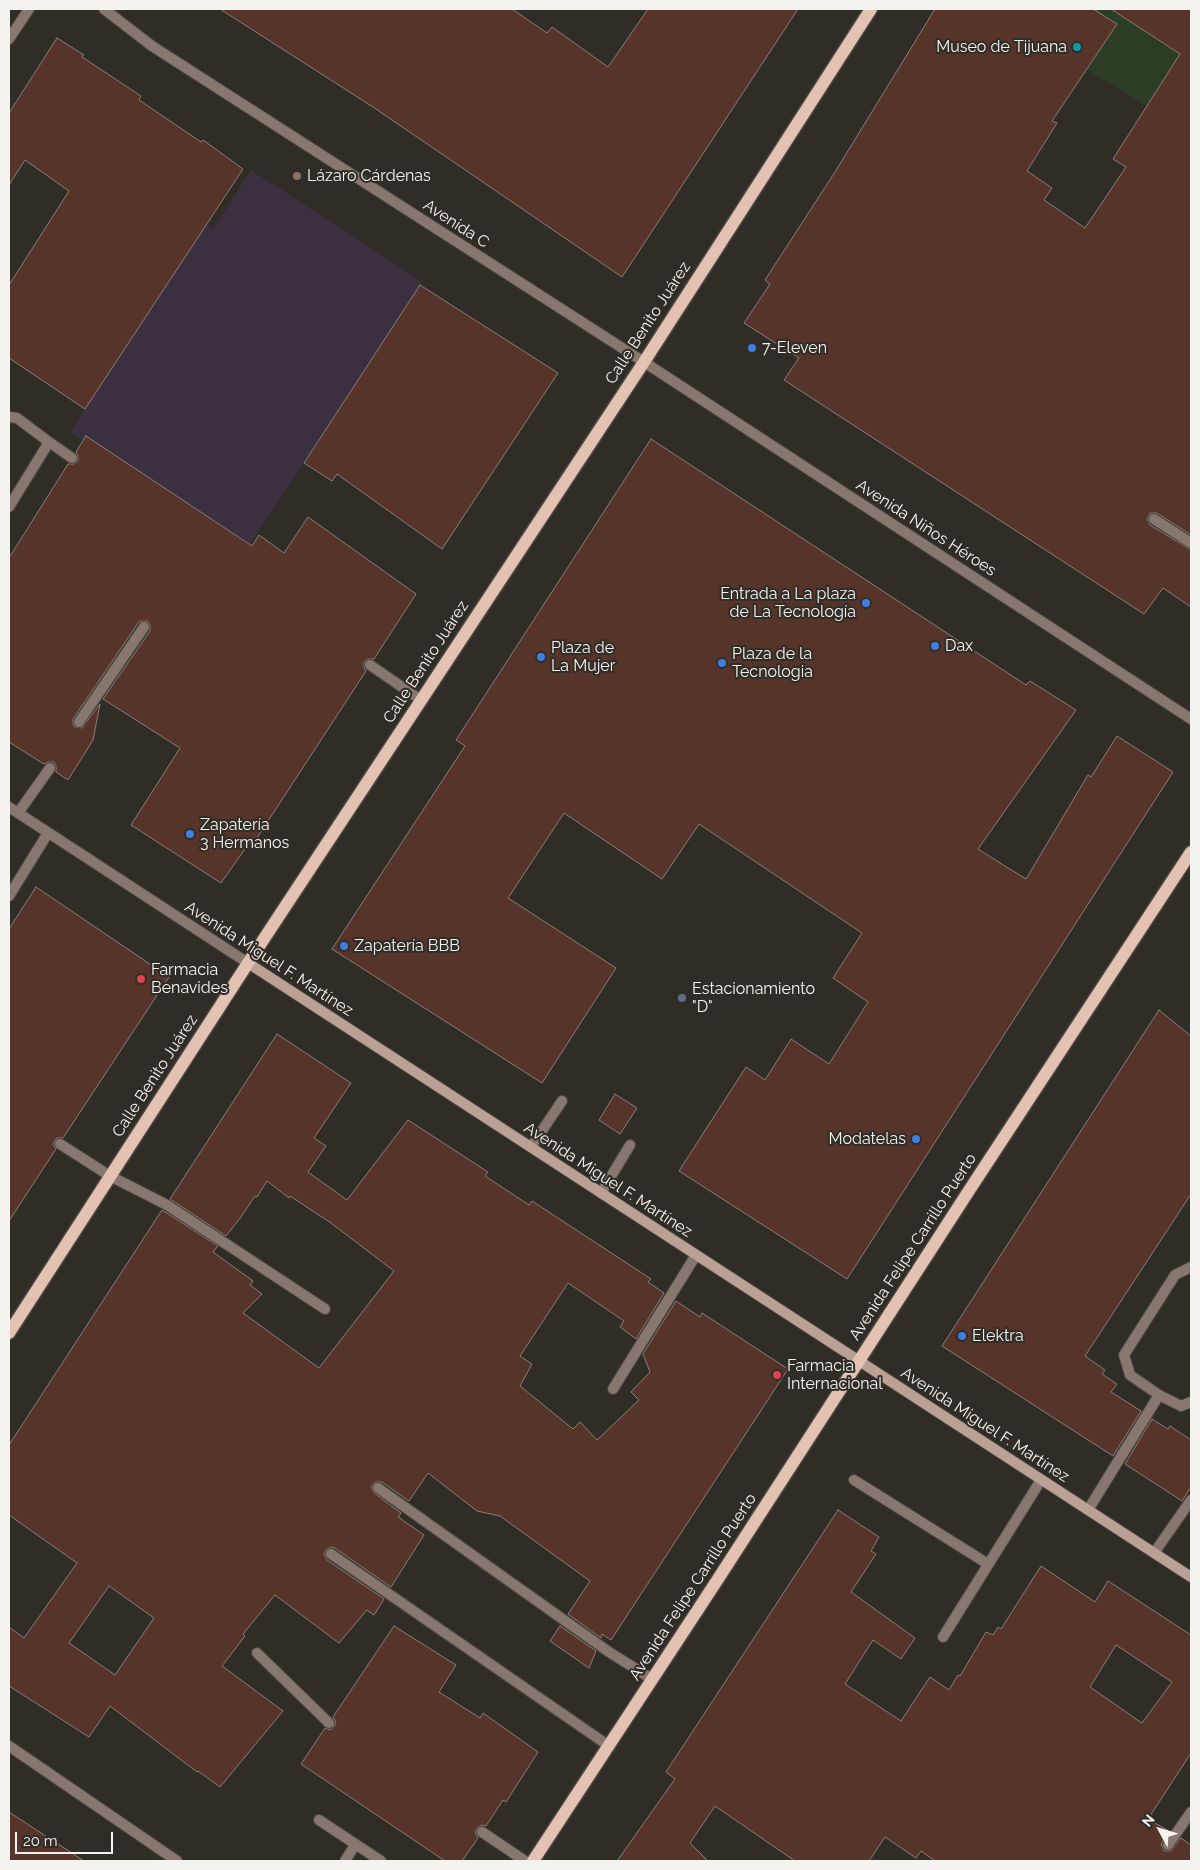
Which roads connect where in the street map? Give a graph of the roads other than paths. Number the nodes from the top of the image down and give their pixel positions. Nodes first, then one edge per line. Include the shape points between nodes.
1 (29, 9) edge
2 (104, 9) edge
3 (871, 9) edge
4 (9, 39) edge
5 (644, 362) junction
6 (9, 417) edge
7 (49, 442) junction
8 (72, 458) dead end
9 (9, 507) edge
10 (1154, 519) dead end
11 (1191, 543) edge
12 (144, 628) dead end
13 (370, 664) dead end
14 (421, 700) junction
15 (1191, 719) edge
16 (80, 722) dead end
17 (50, 768) dead end
18 (9, 807) edge
19 (18, 813) junction
20 (48, 833) junction
21 (1191, 852) edge
22 (9, 896) edge
23 (248, 963) junction
24 (562, 1101) dead end
25 (60, 1144) dead end
26 (630, 1146) dead end
27 (530, 1147) junction
28 (110, 1176) junction
29 (601, 1193) junction
30 (696, 1255) junction
31 (1191, 1267) edge
32 (325, 1310) dead end
33 (9, 1333) edge
34 (858, 1361) junction
35 (613, 1388) dead end
36 (1159, 1395) junction
37 (1191, 1402) edge
38 (854, 1480) dead end
39 (1041, 1480) junction
40 (378, 1488) dead end
41 (1191, 1500) edge
42 (1088, 1510) junction
43 (1154, 1553) junction
44 (331, 1554) dead end
45 (988, 1564) junction
46 (1191, 1577) edge
47 (943, 1637) dead end
48 (257, 1653) dead end
49 (652, 1679) junction
50 (329, 1723) dead end
51 (9, 1746) edge
52 (609, 1746) junction
53 (1191, 1812) edge
54 (319, 1820) dead end
55 (482, 1832) dead end
56 (355, 1845) junction
57 (1168, 1845) dead end
58 (177, 1861) edge
59 (345, 1861) edge
60 (381, 1861) edge
61 (525, 1861) edge
62 (533, 1861) edge

1 - 4 street
2 - 5 street, Avenida C via 152,46
3 - 5 main road, Calle Benito Juárez
5 - 14 main road, Calle Benito Juárez
5 - 15 street, Avenida Niños Héroes
6 - 7 street via 17,418
7 - 8 street
7 - 9 street
10 - 11 street
12 - 16 street
13 - 14 street
14 - 23 main road, Calle Benito Juárez
17 - 19 street
18 - 19 street, Avenida Miguel F. Martínez
19 - 20 street, Avenida Miguel F. Martínez
20 - 22 street
20 - 23 street, Avenida Miguel F. Martínez
21 - 34 main road, Avenida Felipe Carrillo Puerto
23 - 27 main road, Avenida Miguel F. Martínez
23 - 28 main road, Calle Benito Juárez
24 - 27 street
25 - 28 street
26 - 29 street
27 - 29 main road, Avenida Miguel F. Martínez
28 - 32 street via 167,1205
28 - 33 main road, Calle Benito Juárez
29 - 30 main road, Avenida Miguel F. Martínez
30 - 34 main road, Avenida Miguel F. Martínez
30 - 35 street
31 - 36 street via 1175,1274 1124,1355 1130,1375
34 - 39 main road, Avenida Miguel F. Martínez
34 - 49 main road, Avenida Felipe Carrillo Puerto
36 - 37 street via 1182,1406
36 - 42 street
38 - 45 street
39 - 42 main road, Avenida Miguel F. Martínez
39 - 45 street
40 - 49 street
41 - 43 street
42 - 43 main road, Avenida Miguel F. Martínez
43 - 46 main road, Avenida Miguel F. Martínez
44 - 52 street
45 - 47 street
48 - 50 street
49 - 52 main road, Avenida Felipe Carrillo Puerto
51 - 58 street
52 - 62 main road, Avenida Felipe Carrillo Puerto
53 - 57 street
54 - 56 street
55 - 61 street
56 - 59 street
56 - 60 street

